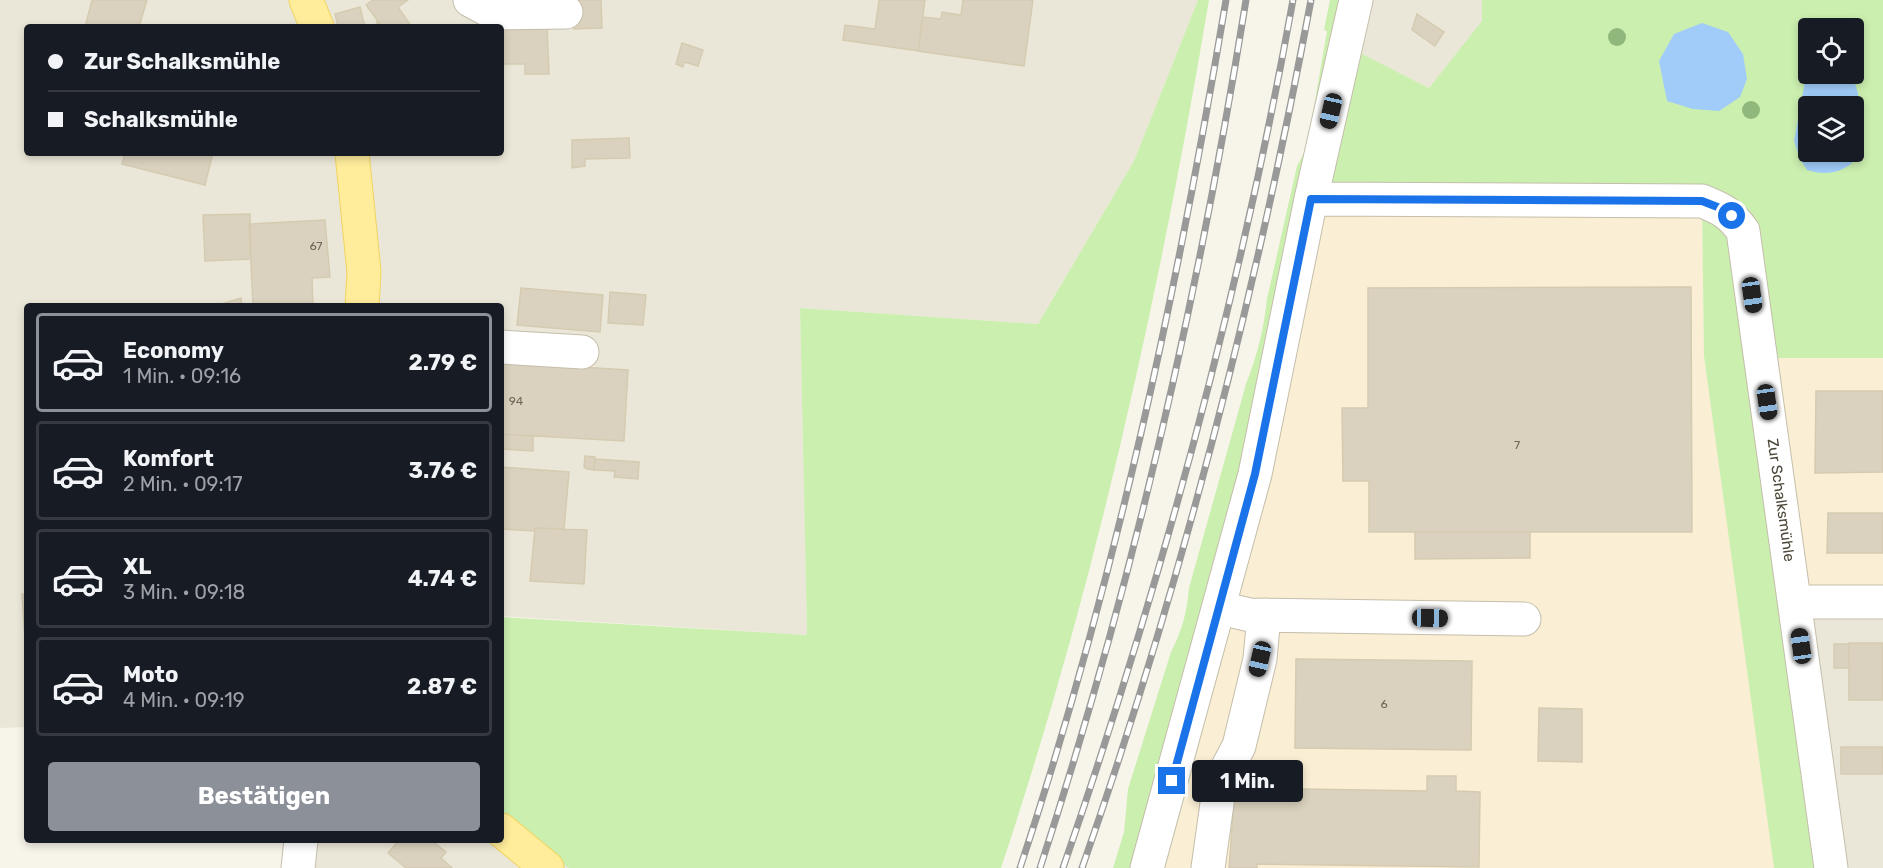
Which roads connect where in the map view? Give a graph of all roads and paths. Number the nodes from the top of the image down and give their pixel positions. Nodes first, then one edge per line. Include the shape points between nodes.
1 (306, 0) edge
2 (470, 0) edge
3 (1356, 0) edge
4 (566, 12) dead end
5 (316, 24) edge
6 (352, 156) edge
7 (1311, 199) junction
8 (362, 303) edge
9 (504, 347) edge
10 (582, 352) dead end
11 (1795, 602) junction
12 (1883, 602) edge
13 (1220, 608) junction
14 (1264, 615) junction
15 (1524, 619) dead end
16 (504, 832) edge
17 (301, 843) edge
18 (298, 868) edge
19 (547, 868) edge
20 (1148, 868) edge
21 (1208, 868) edge
22 (1832, 868) edge

1 - 5 main road
2 - 4 street via 494,13
3 - 7 street
6 - 8 main road via 364,272
7 - 11 street, Zur Schalksmühle via 1702,201 1732,216 1743,231
7 - 13 street via 1255,474
9 - 10 street
11 - 12 street
11 - 22 street, Zur Schalksmühle
13 - 14 street
13 - 20 street
14 - 15 street
14 - 21 street via 1260,659 1239,746 1220,782
16 - 19 main road
17 - 18 street

